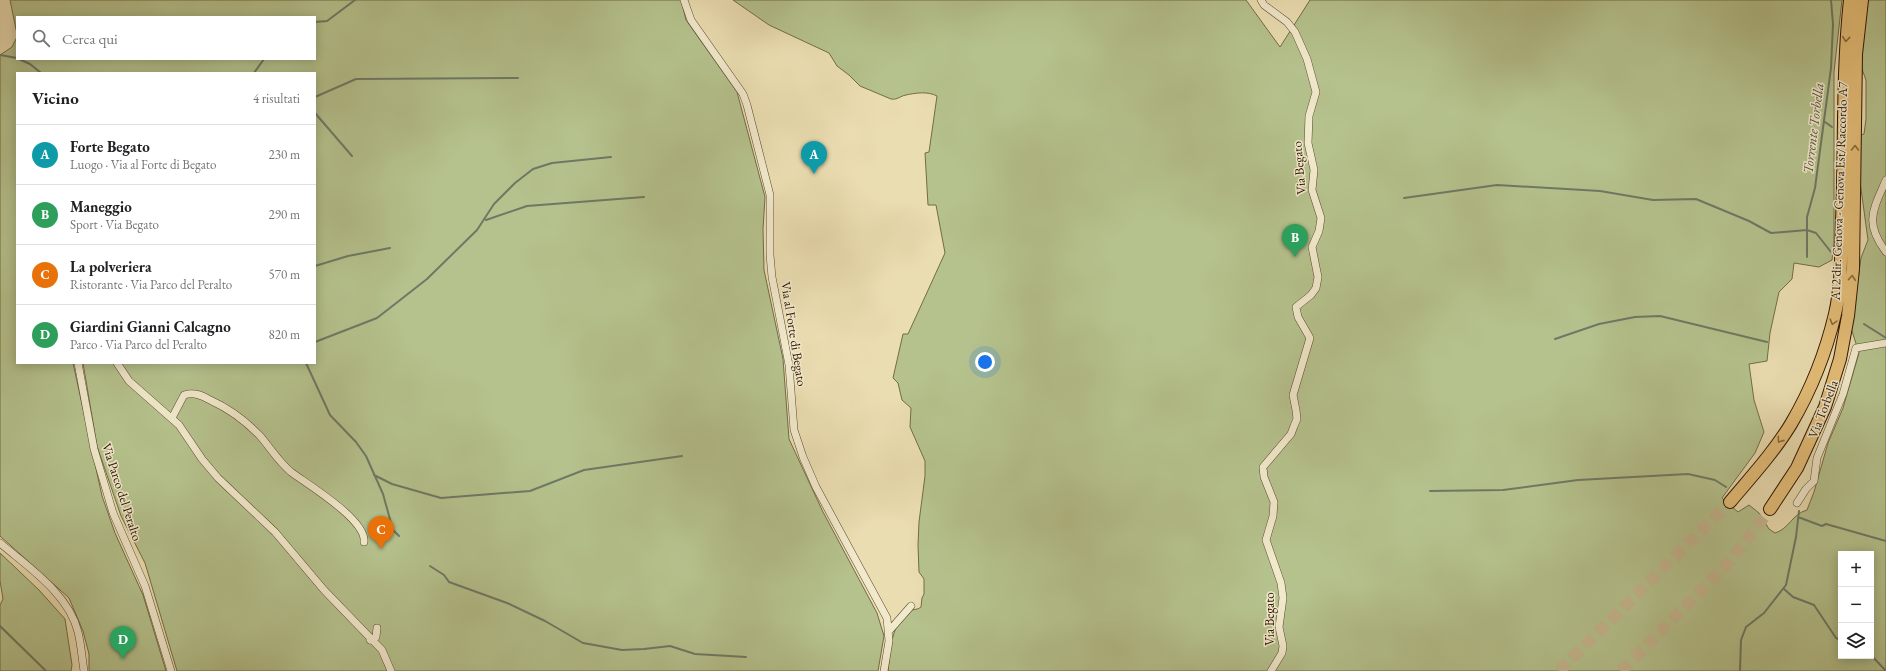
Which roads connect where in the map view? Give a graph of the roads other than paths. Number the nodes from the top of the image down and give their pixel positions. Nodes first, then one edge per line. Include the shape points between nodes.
1 (684, 0) edge
2 (1261, 0) edge
3 (1850, 0) edge
4 (1862, 0) edge
5 (1886, 180) edge
6 (1886, 252) edge
7 (1886, 343) edge
8 (78, 364) edge
9 (118, 364) edge
10 (172, 418) junction
11 (1730, 502) tunnel mouth
12 (1797, 503) dead end
13 (1770, 509) tunnel mouth
14 (364, 542) dead end
15 (0, 543) edge
16 (912, 606) dead end
17 (377, 628) dead end
18 (889, 631) junction
19 (370, 640) junction
20 (84, 671) edge
21 (171, 671) edge
22 (391, 671) edge
23 (884, 671) edge
24 (1271, 671) edge

1 - 18 street, Via al Forte di Begato via 691,20 743,94 768,185 771,205 772,277 785,342 797,442 816,487 887,618
2 - 24 street, Via Begato via 1294,32 1315,84 1316,92 1309,116 1308,143 1314,170 1312,190 1321,218 1312,247 1312,256 1318,273 1316,288 1296,307 1298,317 1310,338 1293,395 1297,419 1290,434 1263,467 1264,478 1274,502 1266,540 1281,583 1283,598 1279,626 1282,653
3 -> 11 highway via 1845,52 1840,269 1835,313 1824,353 1791,424
13 -> 4 highway, A12 dir. Genova - Genova Est/Raccordo A7 via 1797,468 1825,407 1840,359 1848,316 1853,269 1856,54
5 - 6 street via 1872,225 1875,237
7 - 12 street, Via Torbella via 1856,348 1843,394 1817,458 1814,481
8 - 21 street, Via Parco del Peralto via 94,448 114,513 145,586
9 - 10 street via 129,380
10 - 14 street via 184,395 191,393 199,394 229,408 261,438 268,452 353,519
10 - 19 street via 218,478 275,532
15 - 20 street via 42,579 65,604 78,630
16 - 18 street
17 - 19 street via 376,637
18 - 23 street, Via al Forte di Begato via 889,650
19 - 22 street via 382,650

